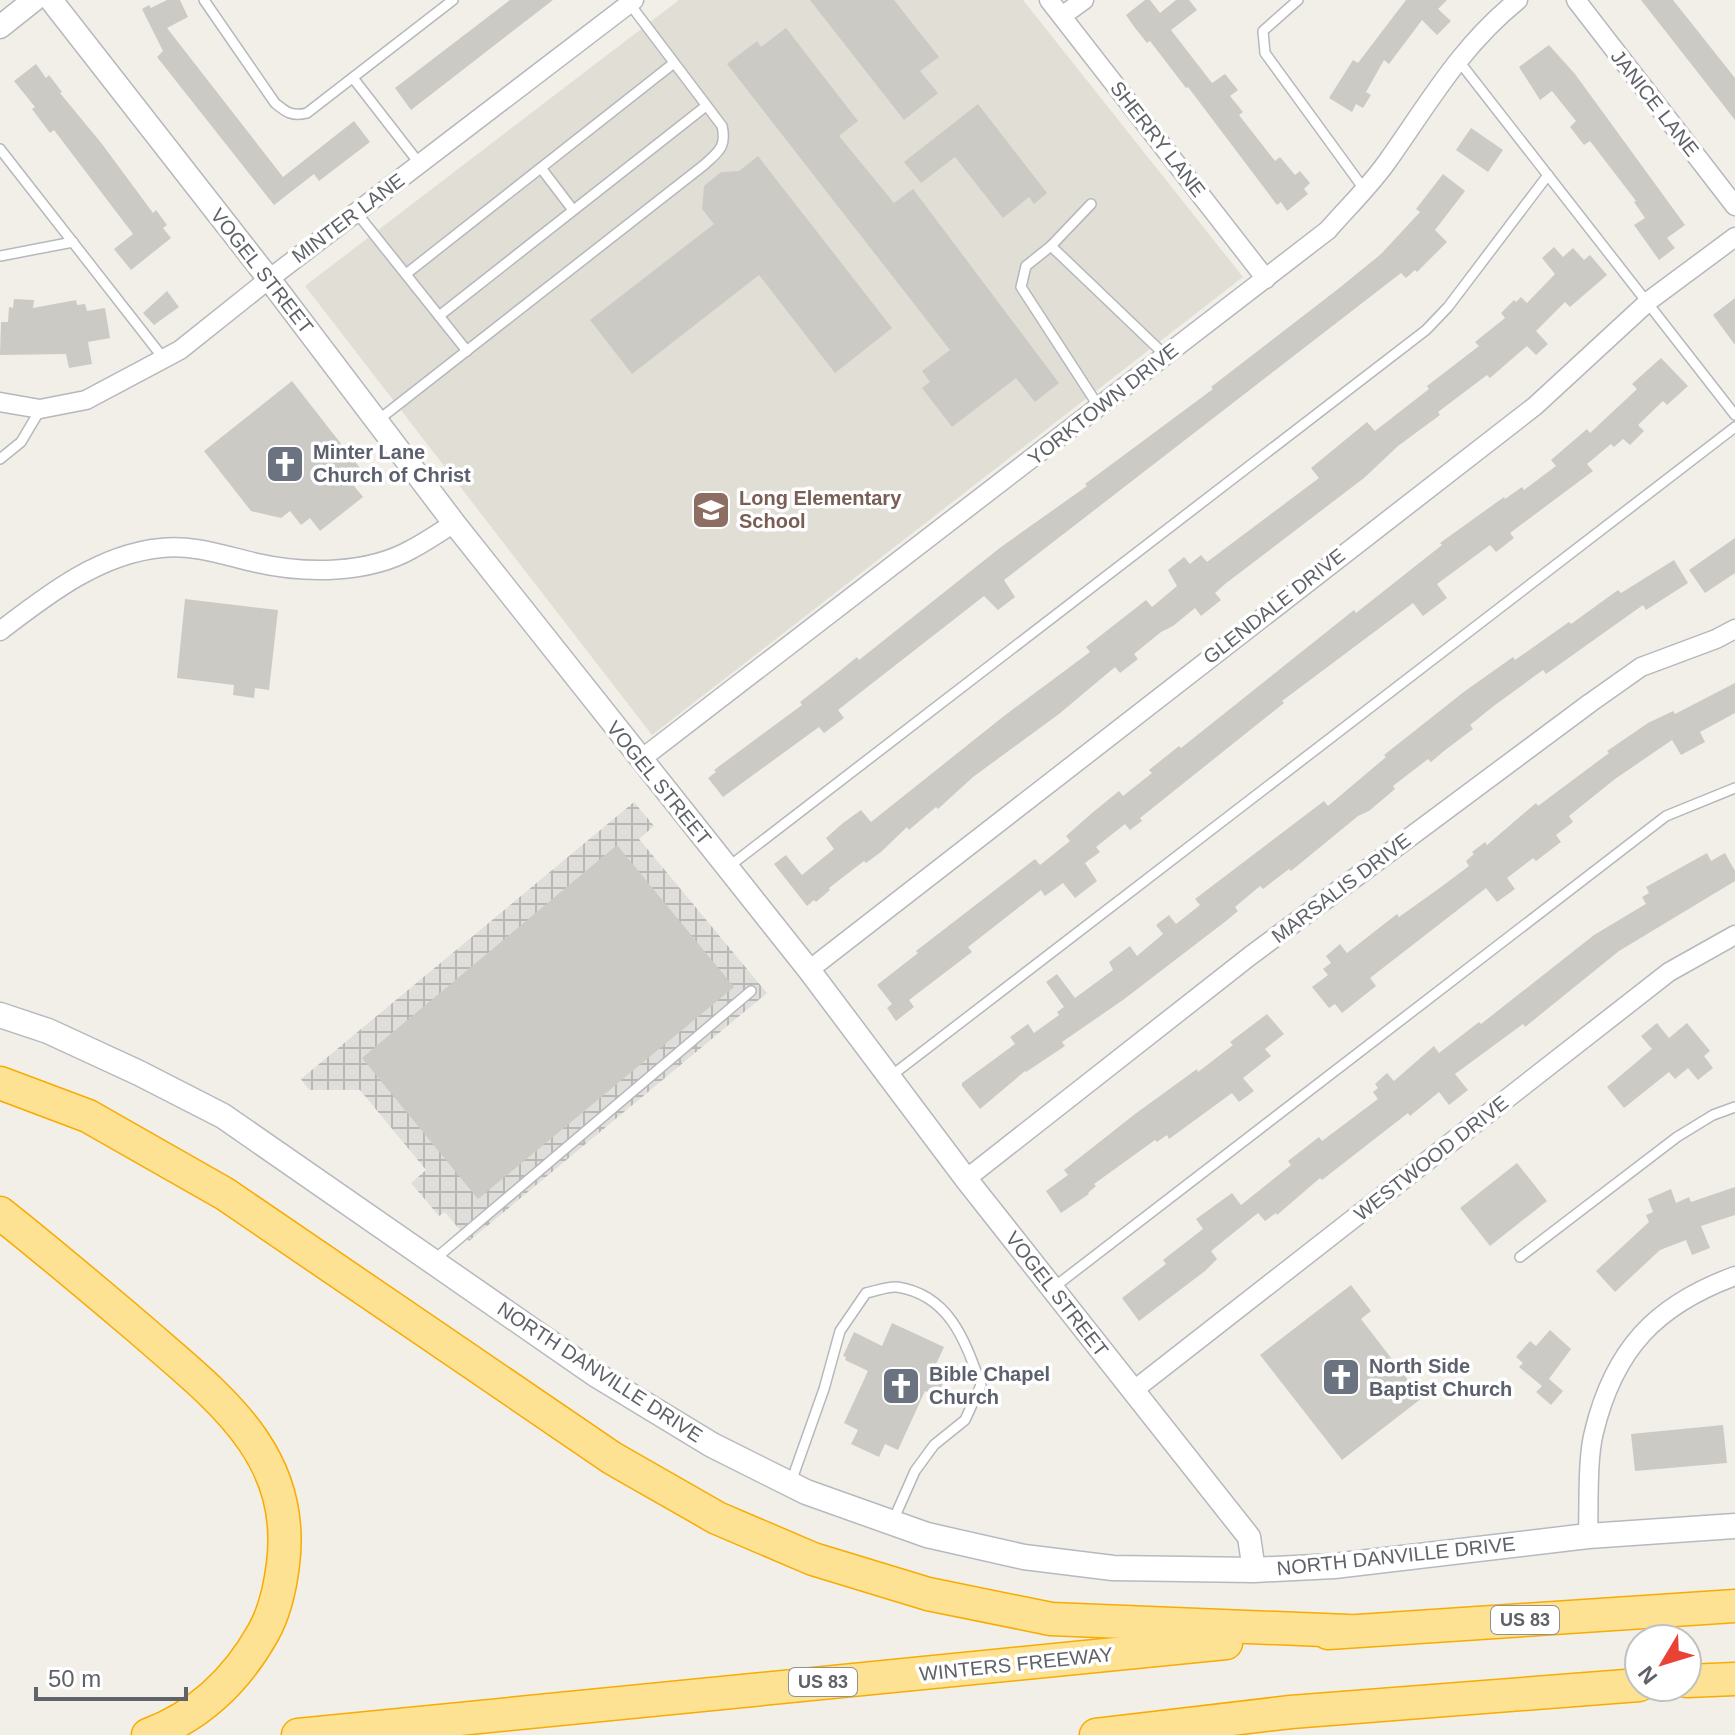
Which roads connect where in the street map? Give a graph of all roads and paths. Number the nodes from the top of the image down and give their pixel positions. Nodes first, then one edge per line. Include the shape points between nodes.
1 (34, 0) edge
2 (51, 0) edge
3 (204, 0) edge
4 (453, 0) edge
5 (1049, 0) edge
6 (1084, 0) edge
7 (1298, 0) edge
8 (1518, 0) edge
9 (1576, 0) edge
10 (631, 2) edge
11 (1062, 16) junction
12 (0, 27) edge
13 (1458, 60) junction
14 (674, 63) junction
15 (353, 78) junction
16 (706, 106) junction
17 (0, 149) edge
18 (419, 163) junction
19 (541, 168) junction
20 (1548, 175) junction
21 (1364, 189) junction
22 (1091, 204) dead end
23 (1735, 206) edge
24 (573, 210) junction
25 (356, 212) junction
26 (1735, 237) edge
27 (73, 242) junction
28 (1051, 246) junction
29 (0, 256) edge
30 (406, 274) junction
31 (269, 279) junction
32 (1266, 279) junction
33 (1647, 302) junction
34 (439, 316) junction
35 (467, 351) junction
36 (1166, 356) junction
37 (164, 359) junction
38 (0, 402) edge
39 (1099, 407) junction
40 (40, 409) junction
41 (1735, 415) edge
42 (377, 421) junction
43 (1735, 427) edge
44 (0, 459) edge
45 (454, 523) junction
46 (1735, 629) edge
47 (0, 631) edge
48 (640, 760) junction
49 (1735, 788) edge
50 (727, 868) junction
51 (1735, 935) edge
52 (809, 970) junction
53 (751, 991) dead end
54 (0, 1015) edge
55 (890, 1077) junction
56 (0, 1083) edge
57 (1735, 1107) edge
58 (966, 1179) junction
59 (0, 1213) edge
60 (1520, 1257) dead end
61 (433, 1261) junction
62 (1735, 1276) edge
63 (1053, 1288) junction
64 (1134, 1390) junction
65 (790, 1484) junction
66 (892, 1523) junction
67 (1735, 1526) edge
68 (1588, 1536) junction
69 (1254, 1570) junction
70 (1735, 1604) edge
71 (1348, 1631) junction
72 (1735, 1679) edge
73 (1703, 1680) edge
74 (1623, 1686) edge
75 (148, 1735) edge
76 (298, 1735) edge
77 (1096, 1735) edge

1 - 12 street
2 - 31 street, VOGEL STREET
3 - 15 lane via 287,113 307,113
4 - 15 lane
5 - 11 street, SHERRY LANE
6 - 11 street
7 - 21 lane via 1263,31 1265,53
8 - 13 street, YORKTOWN DRIVE
9 - 23 street, JANICE LANE
10 - 14 lane
10 - 18 street, MINTER LANE
11 - 32 street, SHERRY LANE
13 - 20 lane
13 - 21 street, YORKTOWN DRIVE
14 - 16 lane
14 - 19 lane
15 - 18 lane
16 - 24 lane
16 - 35 lane via 722,126 725,139 719,151
17 - 27 lane
18 - 25 street, MINTER LANE
19 - 24 lane
19 - 30 lane
20 - 33 lane
20 - 50 lane via 1426,330
21 - 32 street, YORKTOWN DRIVE via 1328,230
22 - 28 lane
24 - 34 lane
25 - 30 lane
25 - 31 street, MINTER LANE
26 - 33 street, GLENDALE DRIVE
27 - 29 lane
27 - 37 lane
28 - 36 lane
28 - 39 lane via 1026,266 1021,287
30 - 34 lane
31 - 37 street, MINTER LANE
31 - 42 street, VOGEL STREET
32 - 36 street, YORKTOWN DRIVE
33 - 41 lane
33 - 52 street, GLENDALE DRIVE via 1535,406
34 - 35 lane
35 - 42 lane
36 - 39 street, YORKTOWN DRIVE
37 - 40 street, MINTER LANE via 86,400
38 - 40 street, MINTER LANE
39 - 48 street, YORKTOWN DRIVE
40 - 44 lane via 21,442
42 - 45 street, VOGEL STREET
43 - 55 lane
45 - 47 street via 410,551 371,565 277,567 193,548 160,548 75,577
45 - 48 street, VOGEL STREET
46 - 58 street, MARSALIS DRIVE via 1641,667 1590,703 1250,956
48 - 50 street, VOGEL STREET
49 - 63 lane via 1666,816
50 - 52 street, VOGEL STREET
51 - 64 street, WESTWOOD DRIVE via 1669,972
52 - 55 street, VOGEL STREET
53 - 61 lane
54 - 61 main road, NORTH DANVILLE DRIVE via 48,1031 223,1116
55 - 58 street, VOGEL STREET
56 - 71 highway via 88,1116 225,1194 612,1458 717,1518 813,1559 928,1594 1051,1619
57 - 60 lane via 1677,1137
58 - 63 street, VOGEL STREET
59 - 75 highway via 232,1412 278,1485 285,1551 271,1619 220,1691 175,1725
61 - 65 main road, NORTH DANVILLE DRIVE via 595,1374 712,1445
62 - 68 street via 1654,1319 1613,1375 1593,1434
63 - 64 street, VOGEL STREET
64 - 69 street, VOGEL STREET via 1249,1537
65 - 66 main road, NORTH DANVILLE DRIVE
65 - 66 lane via 840,1331 866,1293 894,1286 924,1294 954,1321 981,1385 965,1420 934,1445 915,1471
66 - 69 main road, NORTH DANVILLE DRIVE via 1024,1557 1113,1568
67 - 68 main road, NORTH DANVILLE DRIVE
68 - 69 main road, NORTH DANVILLE DRIVE via 1334,1566
70 - 71 highway, WINTERS FREEWAY / US 83
71 - 76 highway, WINTERS FREEWAY / US 83
72 - 73 highway
74 - 77 highway via 1291,1712

